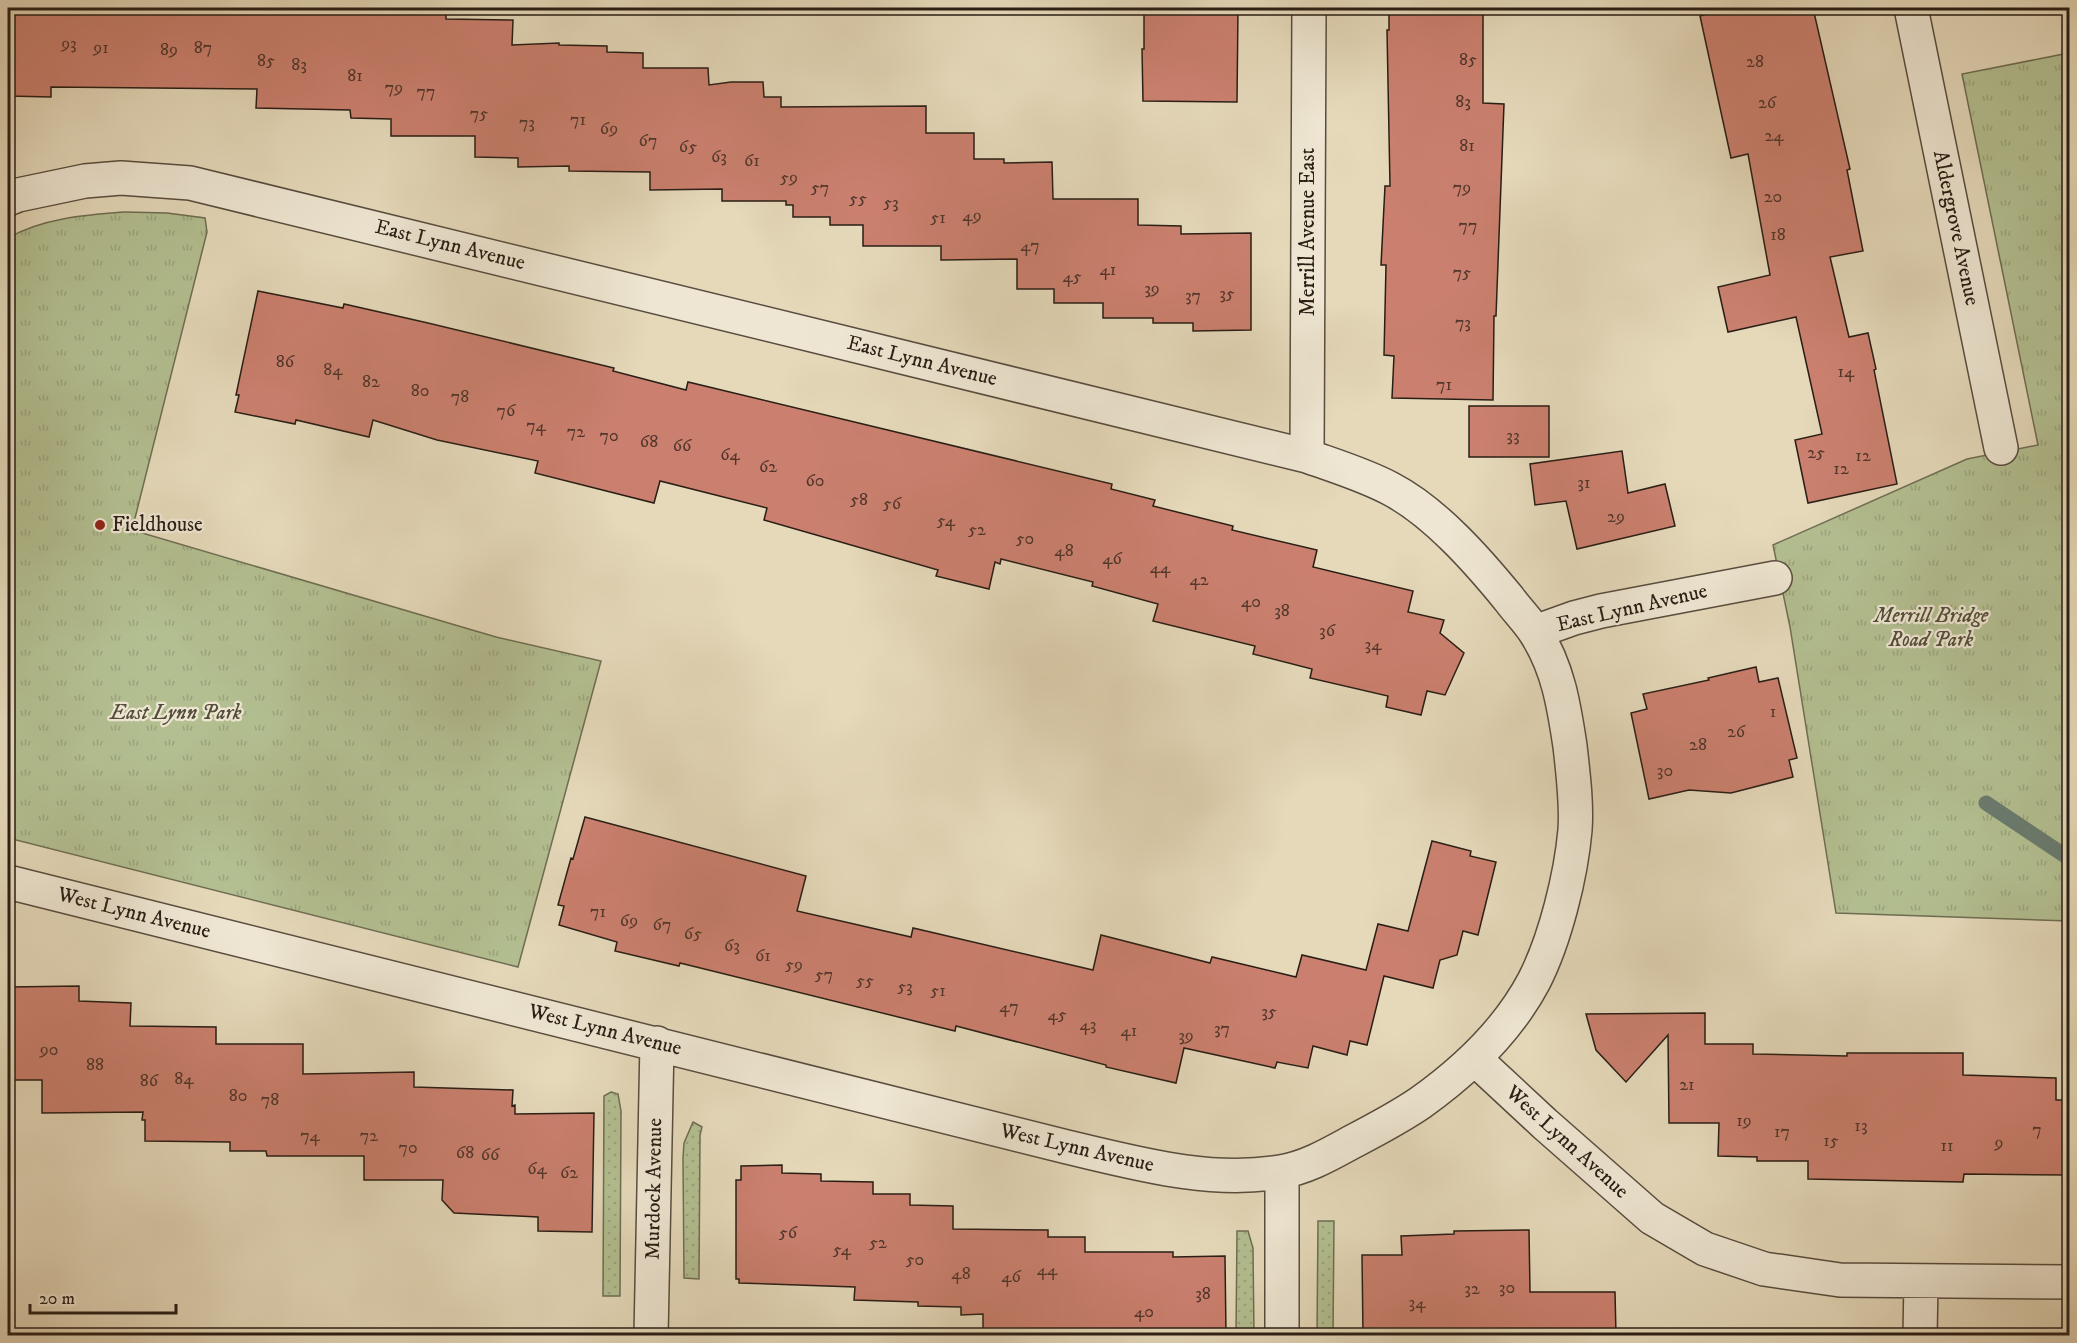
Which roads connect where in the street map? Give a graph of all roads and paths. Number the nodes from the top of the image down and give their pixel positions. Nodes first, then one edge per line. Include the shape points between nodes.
1 (1310, 8) edge
2 (1911, 8) edge
3 (8, 199) edge
4 (2001, 448) dead end
5 (1307, 456) junction
6 (1775, 578) dead end
7 (1535, 632) junction
8 (8, 882) edge
9 (657, 1043) junction
10 (1475, 1059) junction
11 (1282, 1172) junction
12 (1921, 1282) junction
13 (2070, 1282) edge
14 (651, 1335) edge
15 (1282, 1335) edge
16 (1920, 1335) edge

1 - 5 street, Merrill Avenue East
2 - 4 street, Aldergrove Avenue
3 - 5 street, East Lynn Avenue via 85,181 121,178 190,183
5 - 7 street, East Lynn Avenue via 1391,489 1423,509 1486,572
6 - 7 street, East Lynn Avenue via 1601,611
7 - 10 street via 1556,674 1573,772 1575,829 1567,886 1534,980
8 - 9 street, West Lynn Avenue
9 - 11 street, West Lynn Avenue via 1067,1148 1179,1172 1235,1176
9 - 14 street, Murdock Avenue
10 - 11 street, West Lynn Avenue via 1402,1115 1314,1162
10 - 12 street, West Lynn Avenue via 1652,1218 1706,1249 1764,1269 1840,1280
11 - 15 street
12 - 13 street, West Lynn Avenue
12 - 16 street

